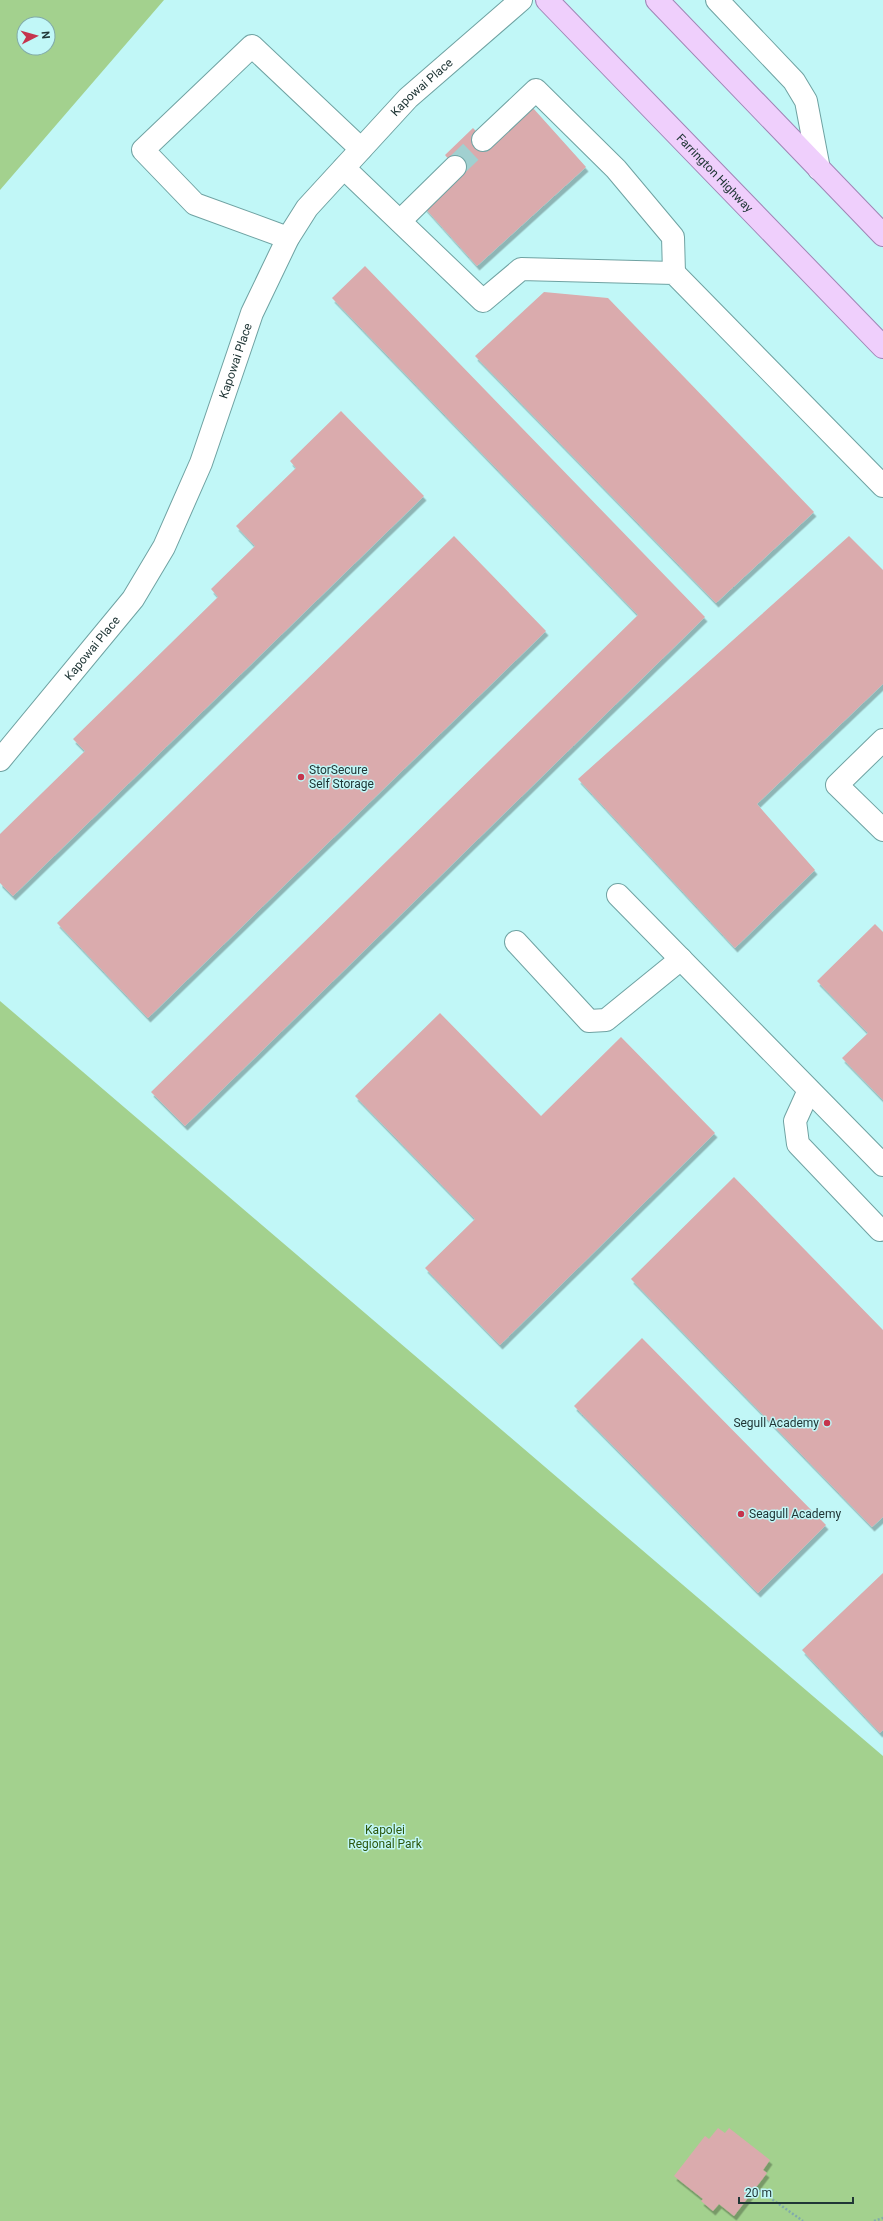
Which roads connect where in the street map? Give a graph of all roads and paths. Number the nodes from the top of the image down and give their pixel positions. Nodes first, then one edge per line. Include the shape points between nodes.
1 (521, 0) edge
2 (547, 0) edge
3 (657, 0) edge
4 (717, 0) edge
5 (483, 140) tunnel mouth
6 (361, 149) junction
7 (455, 167) tunnel mouth
8 (344, 168) junction
9 (819, 168) junction
10 (400, 221) junction
11 (883, 235) edge
12 (288, 238) junction
13 (674, 273) junction
14 (883, 347) edge
15 (883, 486) edge
16 (883, 740) edge
17 (0, 760) edge
18 (883, 830) edge
19 (618, 895) dead end
20 (516, 942) dead end
21 (681, 959) junction
22 (809, 1090) junction
23 (883, 1165) edge
24 (880, 1230) dead end
25 (756, 2188) dead end
26 (883, 2218) edge
27 (803, 2221) edge
28 (874, 2221) edge

1 - 6 street, Kapowai Place via 408,98
2 - 14 main road, Farrington Highway
3 - 9 main road
4 - 9 street via 794,80 806,101
5 - 13 street via 536,90 616,169 673,237
6 - 8 street, Kapowai Place
6 - 12 street via 252,46 143,150 195,204
7 - 10 street
8 - 10 street
8 - 12 street, Kapowai Place via 307,208
9 - 11 main road
10 - 13 street via 483,301 521,269
12 - 17 street, Kapowai Place via 252,313 200,464 164,547 133,599
13 - 15 street
16 - 18 street via 837,785
19 - 21 street
20 - 21 street via 589,1021 606,1020
21 - 22 street
22 - 23 street
22 - 24 street via 795,1121 798,1144
25 - 27 path
26 - 28 path

